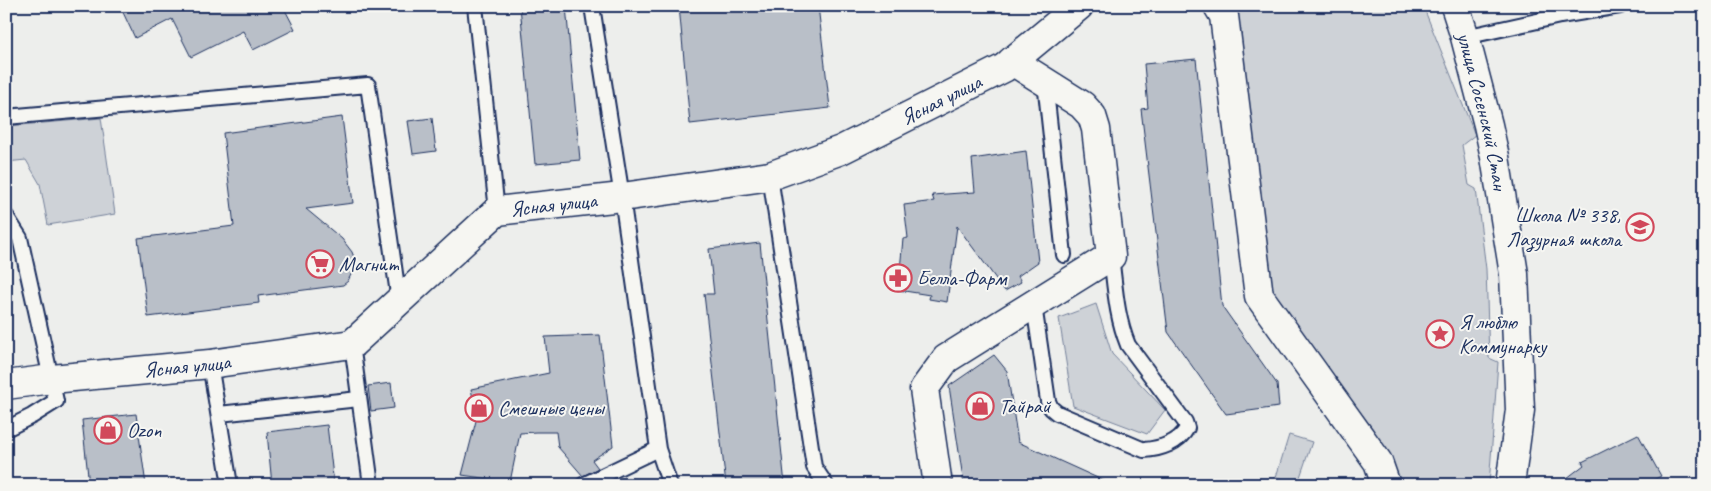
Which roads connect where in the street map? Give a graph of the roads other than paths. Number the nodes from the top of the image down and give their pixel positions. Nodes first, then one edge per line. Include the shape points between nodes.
1 (475, 6) edge
2 (592, 6) edge
3 (1079, 6) edge
4 (1218, 6) edge
5 (1455, 6) edge
6 (1620, 6) edge
7 (1465, 37) junction
8 (1012, 60) junction
9 (1044, 81) junction
10 (6, 117) edge
11 (770, 176) junction
12 (622, 198) junction
13 (498, 211) junction
14 (6, 216) edge
15 (1064, 255) dead end
16 (1111, 256) junction
17 (399, 302) junction
18 (1034, 304) junction
19 (352, 344) junction
20 (210, 364) junction
21 (52, 379) junction
22 (6, 385) edge
23 (359, 398) junction
24 (219, 414) junction
25 (6, 429) edge
26 (658, 449) junction
27 (230, 485) edge
28 (371, 485) edge
29 (583, 485) edge
30 (670, 485) edge
31 (826, 485) edge
32 (938, 485) edge
33 (1386, 485) edge
34 (1510, 485) edge

1 - 13 lane
2 - 12 lane
3 - 8 street, Ясная улица
4 - 33 street via 1224,16 1260,296 1378,462
5 - 7 street, улица Сосенский Стан
6 - 7 lane
7 - 34 street, улица Сосенский Стан via 1495,157 1514,274 1520,410
8 - 9 street
8 - 11 street, Ясная улица via 1004,68 841,150
9 - 15 lane
9 - 16 street via 1082,105 1092,116
10 - 17 lane via 368,85
11 - 12 street, Ясная улица
11 - 31 lane via 814,467
12 - 13 street, Ясная улица
12 - 26 lane
13 - 17 street, Ясная улица
14 - 21 lane via 20,238
16 - 18 street
16 - 18 lane via 1122,332 1128,345 1185,422 1187,428 1178,440 1144,450 1057,413 1048,401
17 - 19 street, Ясная улица
18 - 32 street via 946,359 924,389
19 - 20 street, Ясная улица
19 - 23 lane
20 - 21 street, Ясная улица
20 - 24 lane
21 - 22 street, Ясная улица
21 - 25 lane via 56,401
23 - 24 lane
23 - 28 lane
24 - 27 lane
26 - 29 lane
26 - 30 lane

